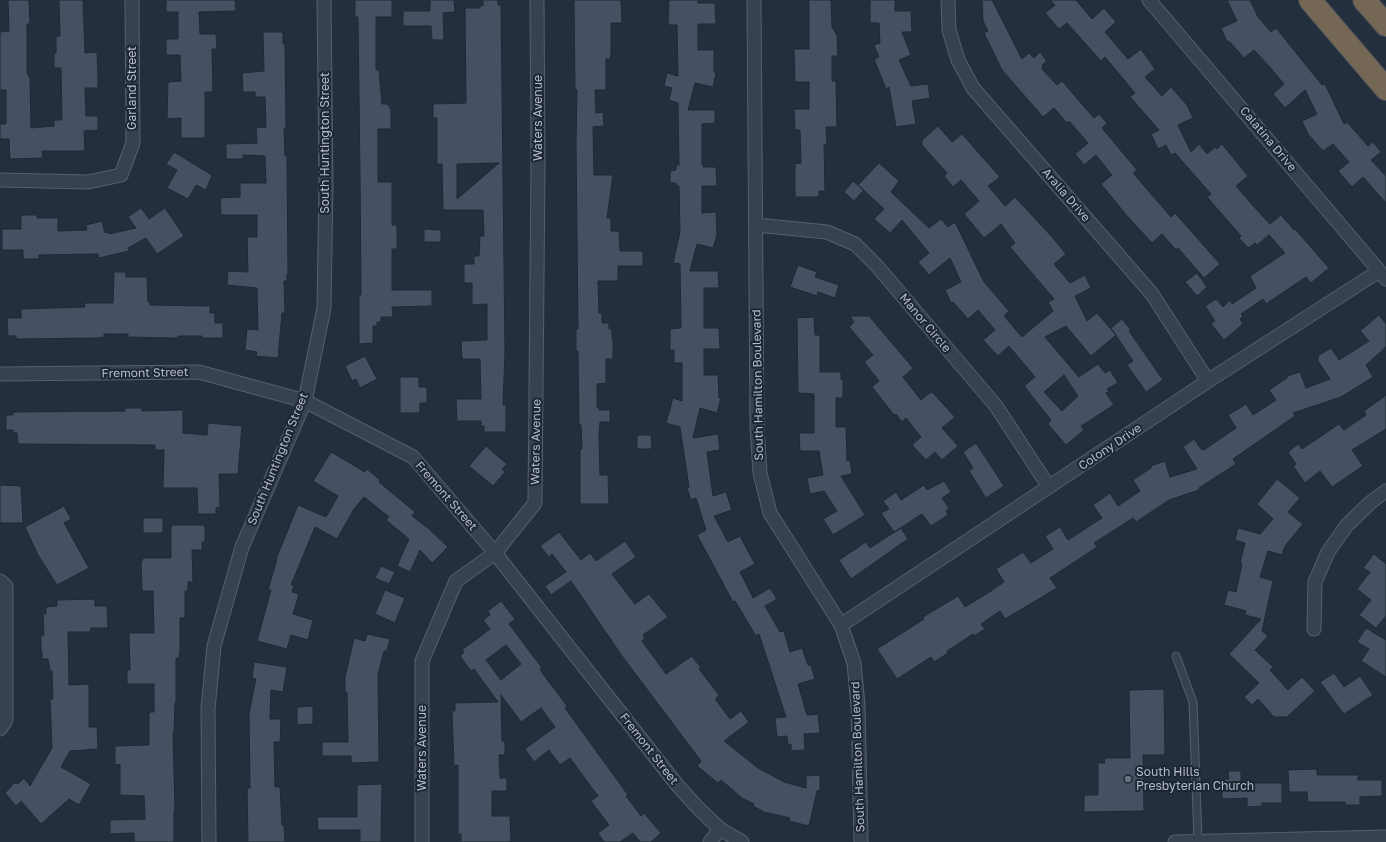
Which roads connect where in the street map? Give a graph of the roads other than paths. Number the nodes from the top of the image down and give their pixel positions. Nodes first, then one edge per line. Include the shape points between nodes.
1 (132, 0) edge
2 (324, 0) edge
3 (537, 0) edge
4 (754, 0) edge
5 (948, 0) edge
6 (1149, 0) edge
7 (1310, 0) edge
8 (1364, 0) edge
9 (1386, 26) edge
10 (1386, 89) edge
11 (0, 180) edge
12 (757, 225) junction
13 (1383, 275) edge
14 (0, 374) edge
15 (1208, 381) junction
16 (305, 401) junction
17 (1049, 487) junction
18 (1386, 491) edge
19 (495, 553) junction
20 (0, 581) edge
21 (841, 625) junction
22 (1314, 629) dead end
23 (1176, 656) dead end
24 (0, 729) edge
25 (720, 829) junction
26 (1386, 837) edge
27 (737, 841) edge
28 (1198, 841) edge
29 (209, 842) edge
30 (422, 842) edge
31 (710, 842) edge
32 (860, 842) edge
33 (1175, 842) edge

1 - 11 street, Garland Street via 133,143 121,175 88,182
2 - 16 street, South Huntington Street via 324,308
3 - 19 street, Waters Avenue via 535,503
4 - 12 street, South Hamilton Boulevard
5 - 15 street, Aralia Drive via 949,30 958,60 973,88 1152,294
6 - 13 street, Calatina Drive
7 - 10 highway
8 - 9 highway
12 - 17 street, Manor Circle via 827,232 855,244 877,266 996,406
12 - 21 street, South Hamilton Boulevard via 757,427 760,473 770,513
13 - 15 street, Colony Drive
14 - 16 street, Fremont Street via 199,372
15 - 17 street, Colony Drive
16 - 19 street, Fremont Street via 413,457
16 - 29 street, South Huntington Street via 242,547 214,646 208,709
17 - 21 street, Colony Drive
18 - 22 street via 1346,525 1328,552 1314,582
19 - 25 street, Fremont Street via 678,786
19 - 30 street, Waters Avenue via 456,581 422,661
20 - 24 street via 6,586 6,720
21 - 32 street, South Hamilton Boulevard via 854,663 858,706
23 - 28 lane via 1192,702
25 - 27 street, Fremont Street
25 - 31 street
26 - 28 street
28 - 33 street

